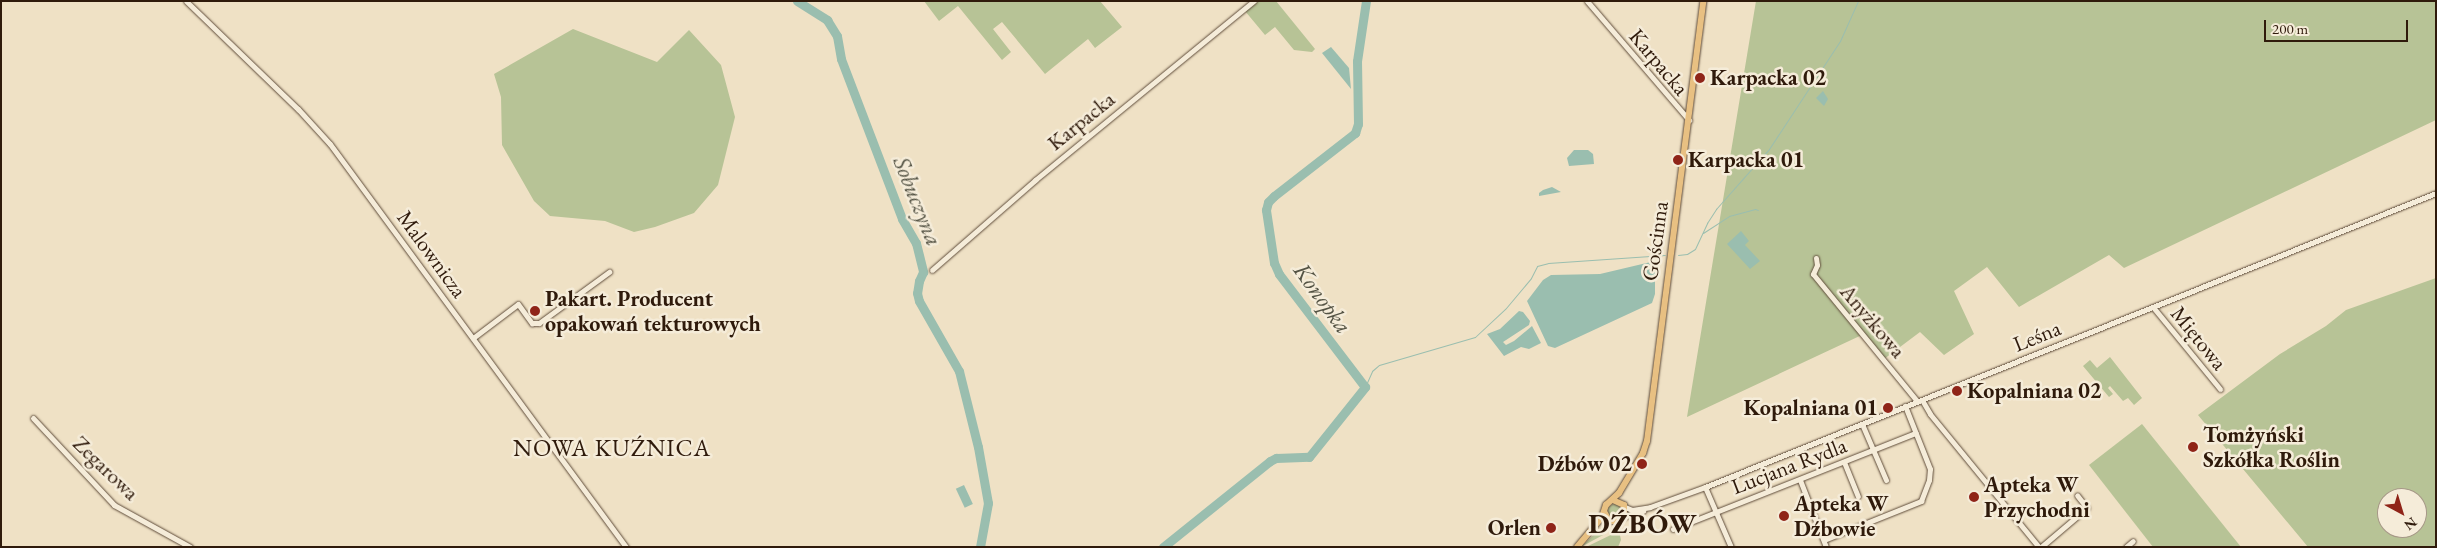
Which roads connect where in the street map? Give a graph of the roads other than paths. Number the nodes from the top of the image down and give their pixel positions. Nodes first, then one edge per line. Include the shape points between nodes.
1 (186, 1) edge
2 (1254, 1) edge
3 (1587, 1) edge
4 (1703, 1) edge
5 (1689, 120) junction
6 (2436, 193) edge
7 (1816, 258) dead end
8 (932, 270) dead end
9 (609, 272) dead end
10 (2153, 307) junction
11 (473, 338) junction
12 (2220, 389) dead end
13 (1920, 401) junction
14 (1905, 406) junction
15 (33, 418) dead end
16 (1862, 424) junction
17 (1916, 433) junction
18 (1874, 451) junction
19 (1844, 462) junction
20 (1627, 480) junction
21 (1800, 480) junction
22 (1886, 480) dead end
23 (1705, 487) junction
24 (2077, 495) dead end
25 (1858, 496) dead end
26 (1614, 500) junction
27 (1623, 504) junction
28 (1650, 507) junction
29 (1715, 512) junction
30 (1605, 513) junction
31 (1625, 516) junction
32 (1609, 520) junction
33 (1673, 529) dead end
34 (1593, 530) junction
35 (1824, 540) junction
36 (2133, 541) dead end
37 (190, 547) edge
38 (626, 547) edge
39 (1577, 547) edge
40 (1731, 547) edge
41 (1826, 547) edge
42 (2040, 547) edge
43 (2126, 547) edge

1 - 11 street, Malownicza via 330,144
2 - 8 street, Karpacka via 1035,180
3 - 5 street, Karpacka
4 - 5 main road, Gościnna
5 - 20 main road, Gościnna via 1649,429 1643,453
6 - 10 street, Leśna
7 - 13 street, Anyżkowa via 1813,274
9 - 11 street via 538,323 532,322 518,304
10 - 12 street, Miętowa
10 - 13 street, Leśna
11 - 38 street, Malownicza
13 - 14 street, Leśna
13 - 42 street
14 - 16 street, Leśna
14 - 17 street
15 - 37 street, Zegarowa via 114,505
16 - 18 street
16 - 23 street, Leśna
17 - 18 street, Lucjana Rydla
17 - 35 street via 1930,468 1921,501
18 - 19 street, Lucjana Rydla
18 - 22 street
19 - 21 street, Lucjana Rydla
19 - 25 street
20 - 26 main road, Gościnna
20 - 27 main road, Gościnna
21 - 29 street, Lucjana Rydla
21 - 35 street
23 - 28 street, Leśna
23 - 29 street
24 - 42 street via 2087,508
26 - 27 main road
26 - 30 main road via 1606,505
27 - 28 street, Leśna via 1634,510
27 - 31 main road
28 - 31 street, Leśna
29 - 33 street, Lucjana Rydla
29 - 40 street
30 - 32 main road
30 - 34 main road
31 - 32 main road via 1617,522
32 - 34 main road
34 - 39 main road
35 - 41 street
36 - 43 street

